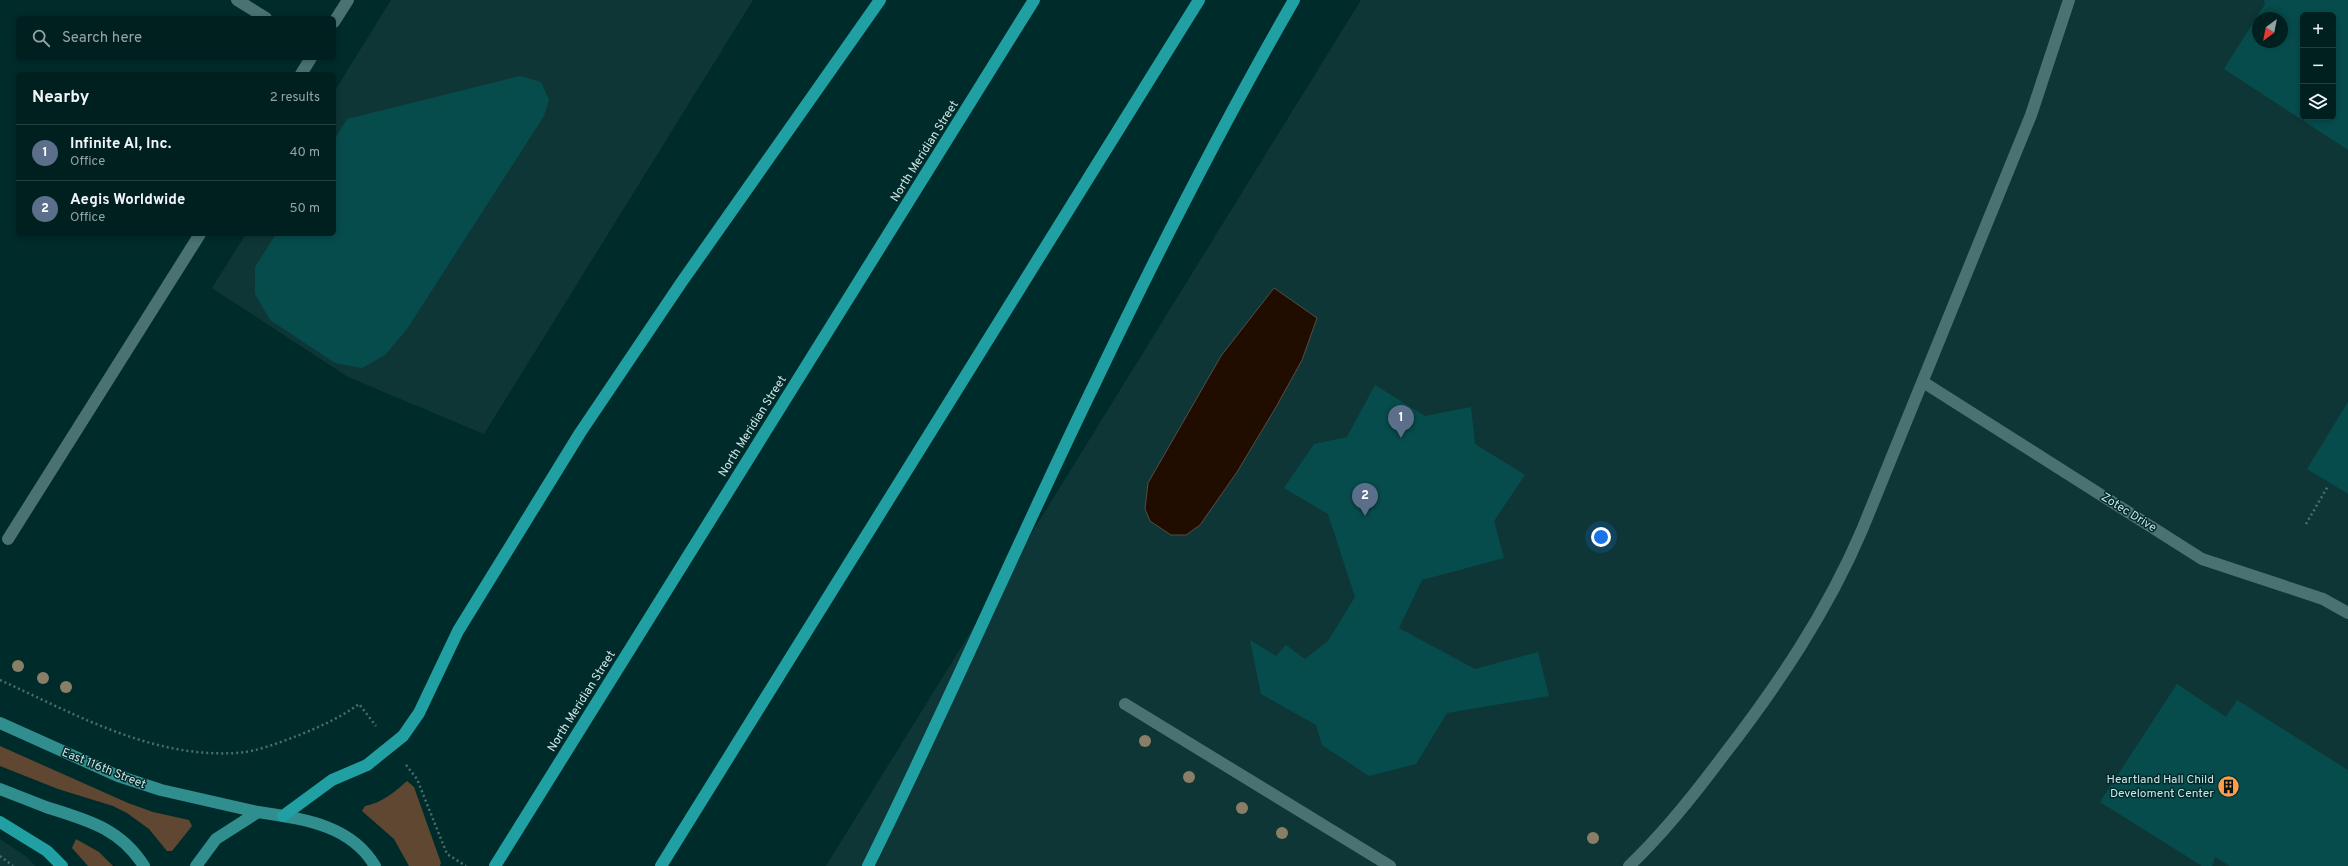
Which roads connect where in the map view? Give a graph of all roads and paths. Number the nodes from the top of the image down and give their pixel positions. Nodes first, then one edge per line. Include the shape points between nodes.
1 (237, 0) edge
2 (348, 0) edge
3 (880, 0) edge
4 (1034, 0) edge
5 (1199, 0) edge
6 (1294, 0) edge
7 (2069, 0) edge
8 (263, 16) edge
9 (336, 19) edge
10 (310, 60) edge
11 (302, 72) edge
12 (199, 236) edge
13 (1923, 382) junction
14 (2328, 486) dead end
15 (2306, 524) dead end
16 (8, 538) dead end
17 (2348, 613) edge
18 (0, 680) edge
19 (1125, 704) dead end
20 (369, 715) dead end
21 (0, 723) edge
22 (416, 779) dead end
23 (0, 789) edge
24 (258, 812) junction
25 (282, 816) junction
26 (0, 822) edge
27 (0, 856) edge
28 (13, 866) edge
29 (62, 866) edge
30 (144, 866) edge
31 (196, 866) edge
32 (375, 866) edge
33 (466, 866) edge
34 (495, 866) edge
35 (661, 866) edge
36 (868, 866) edge
37 (1390, 866) edge
38 (1629, 866) edge

1 - 8 street
2 - 9 street
3 - 25 highway via 681,283 580,433 465,618 419,713 403,736 367,765 332,780
4 - 34 highway, North Meridian Street
5 - 35 highway
6 - 36 highway via 1229,116 1094,383 922,758
7 - 13 street via 2032,115
10 - 11 street
12 - 16 street
13 - 17 street, Zotec Drive via 2202,558 2323,599
13 - 38 street via 1850,559 1812,628 1783,674 1702,784 1658,839
14 - 15 path
18 - 20 path via 117,732 149,744 180,751 238,753 277,744 313,730 359,704
19 - 37 street
21 - 24 main road, East 116th Street via 118,776 161,790
22 - 33 path via 447,854
23 - 30 main road via 111,831 132,850
24 - 25 main road, East 116th Street
24 - 31 main road via 216,839
25 - 32 main road, East 116th Street via 320,824 347,836 360,846
26 - 29 highway via 46,851
27 - 28 path

